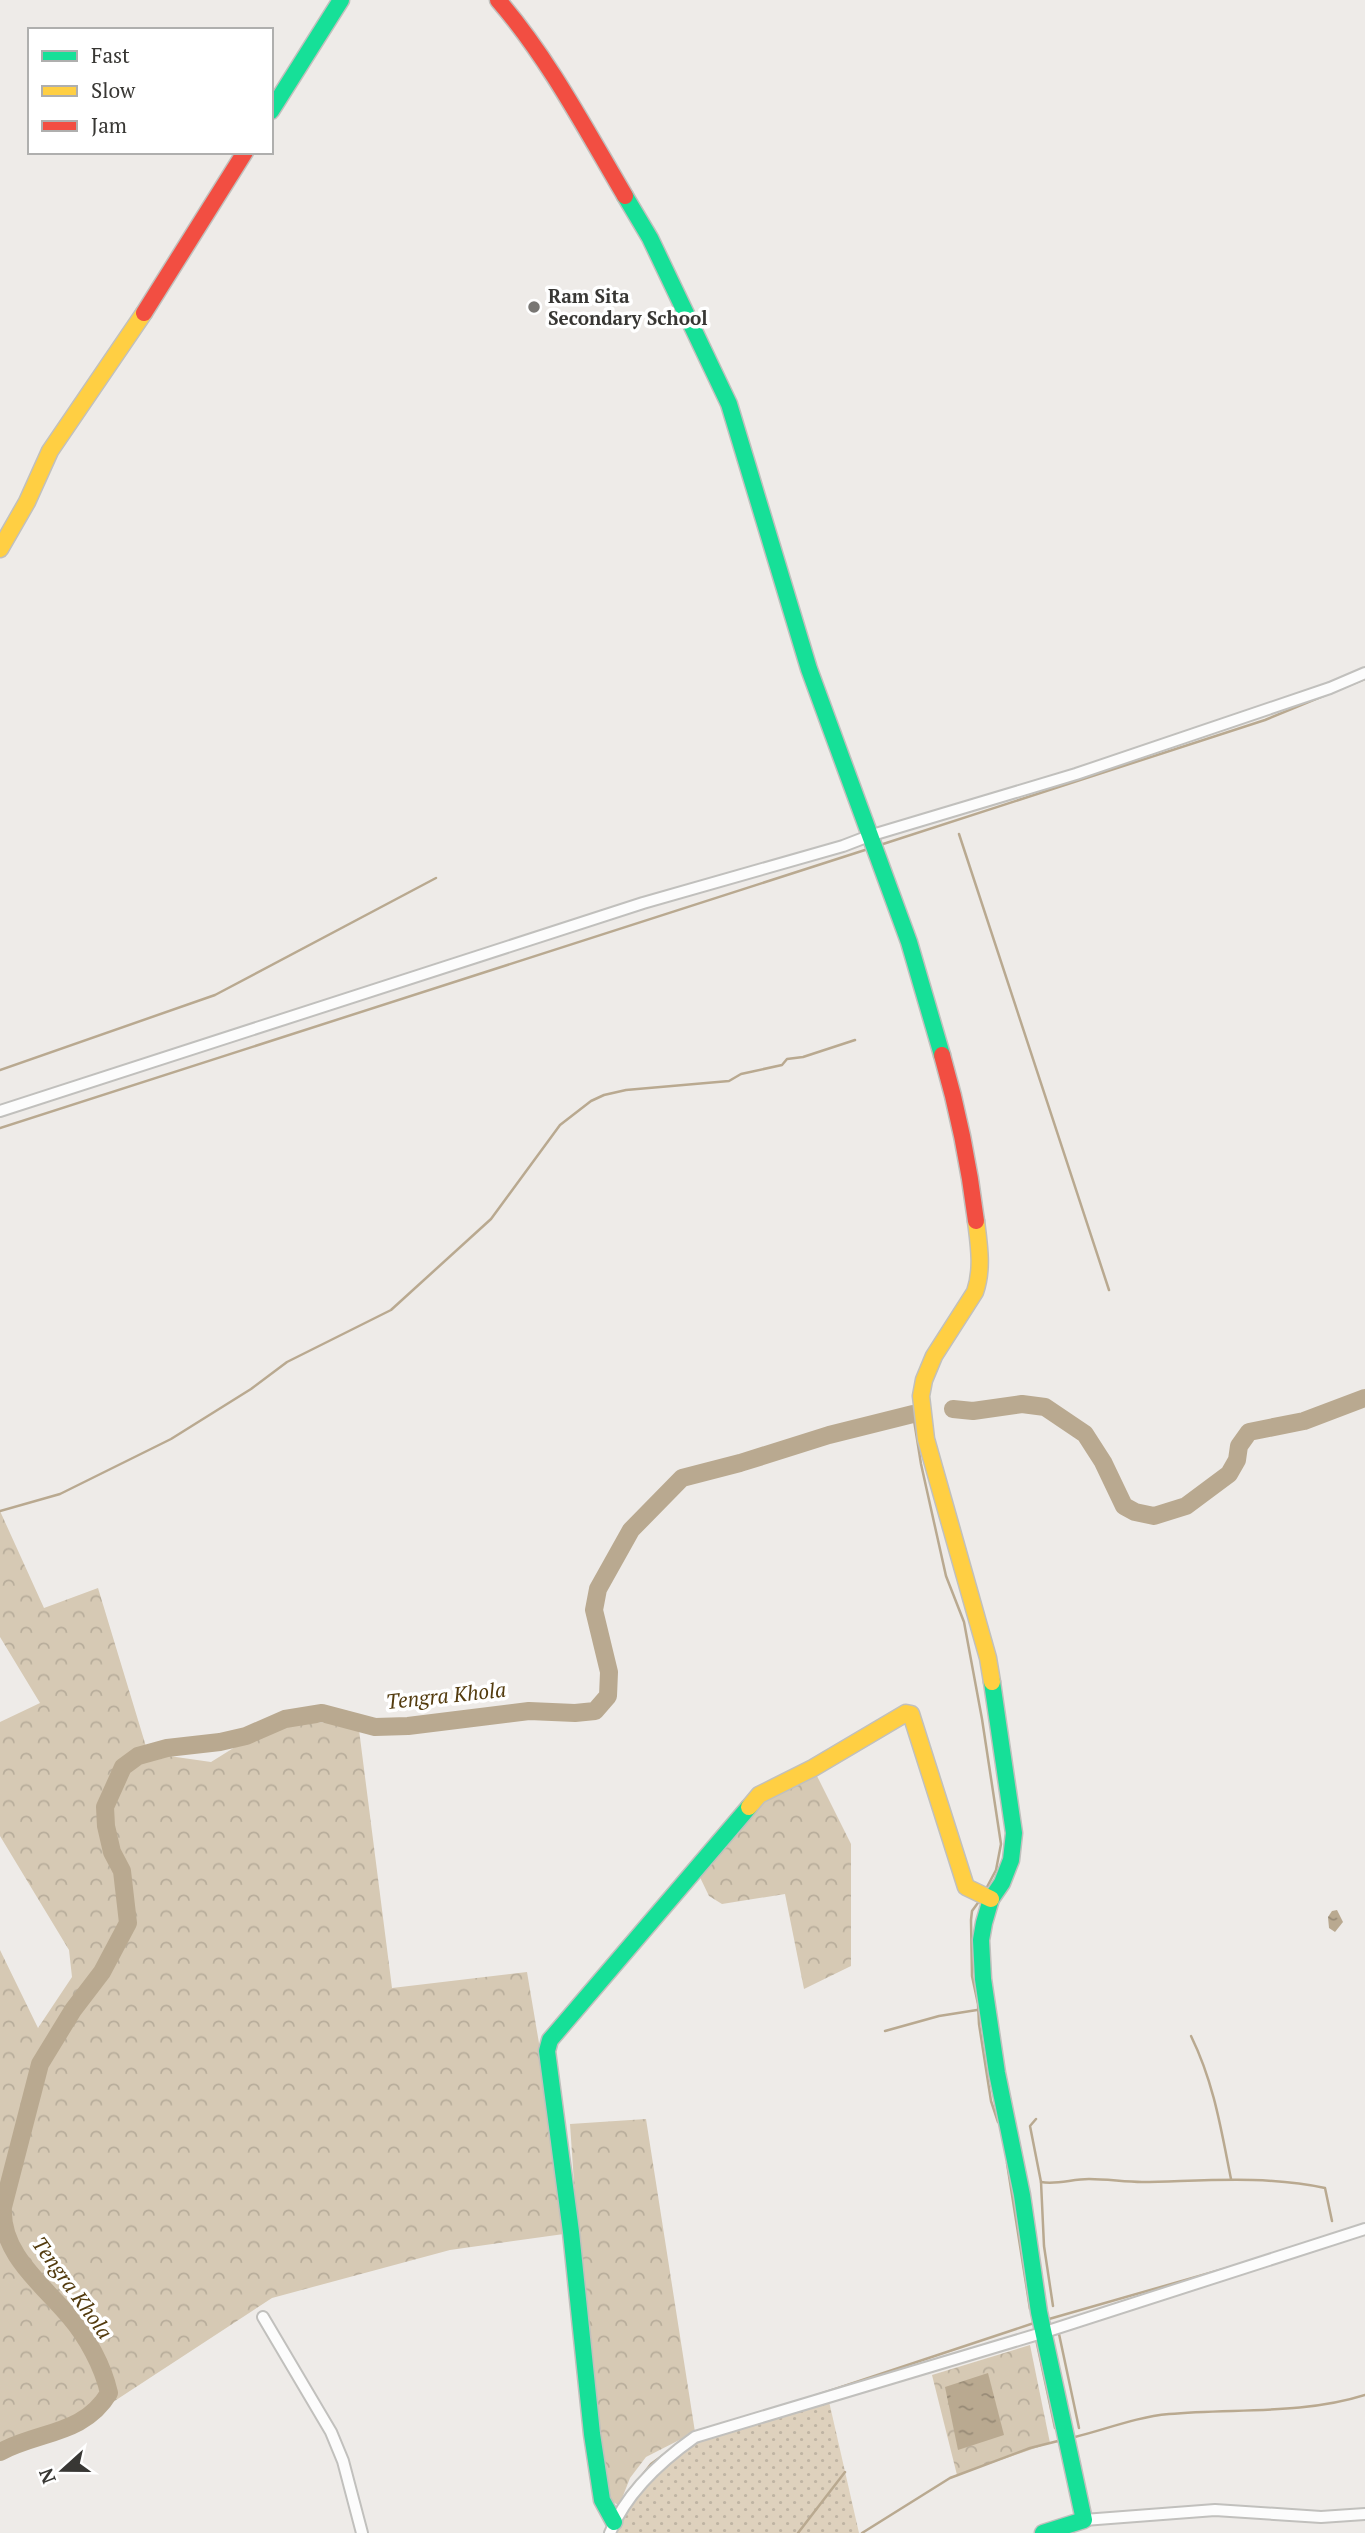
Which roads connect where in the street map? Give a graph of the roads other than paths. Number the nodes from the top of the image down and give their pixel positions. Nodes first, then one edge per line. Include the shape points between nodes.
1 (341, 0) edge
2 (498, 0) edge
3 (273, 108) edge
4 (245, 154) edge
5 (0, 548) edge
6 (1365, 673) edge
7 (869, 836) junction
8 (0, 1111) edge
9 (991, 1899) junction
10 (1365, 2230) edge
11 (263, 2317) dead end
12 (1045, 2332) junction
13 (1365, 2514) edge
14 (1084, 2520) junction
15 (612, 2528) edge
16 (362, 2533) edge
17 (1043, 2533) edge

1 - 3 main road
2 - 7 main road via 559,85 650,239 719,379 809,669
4 - 5 main road via 50,451
6 - 7 street via 1076,774
7 - 8 street via 643,903
7 - 9 main road via 909,942 957,1106 980,1250 975,1292 934,1356 921,1396 926,1439 988,1658 1010,1802 1014,1833 1010,1860
9 - 12 main road via 981,1940 983,1979
9 - 15 main road via 966,1887 911,1714 906,1713 759,1795 550,2040 547,2051 592,2434 602,2500
10 - 12 street
11 - 16 street via 331,2432
12 - 14 main road
12 - 15 street via 695,2437 652,2472
13 - 14 street via 1321,2517 1215,2510
14 - 17 main road

